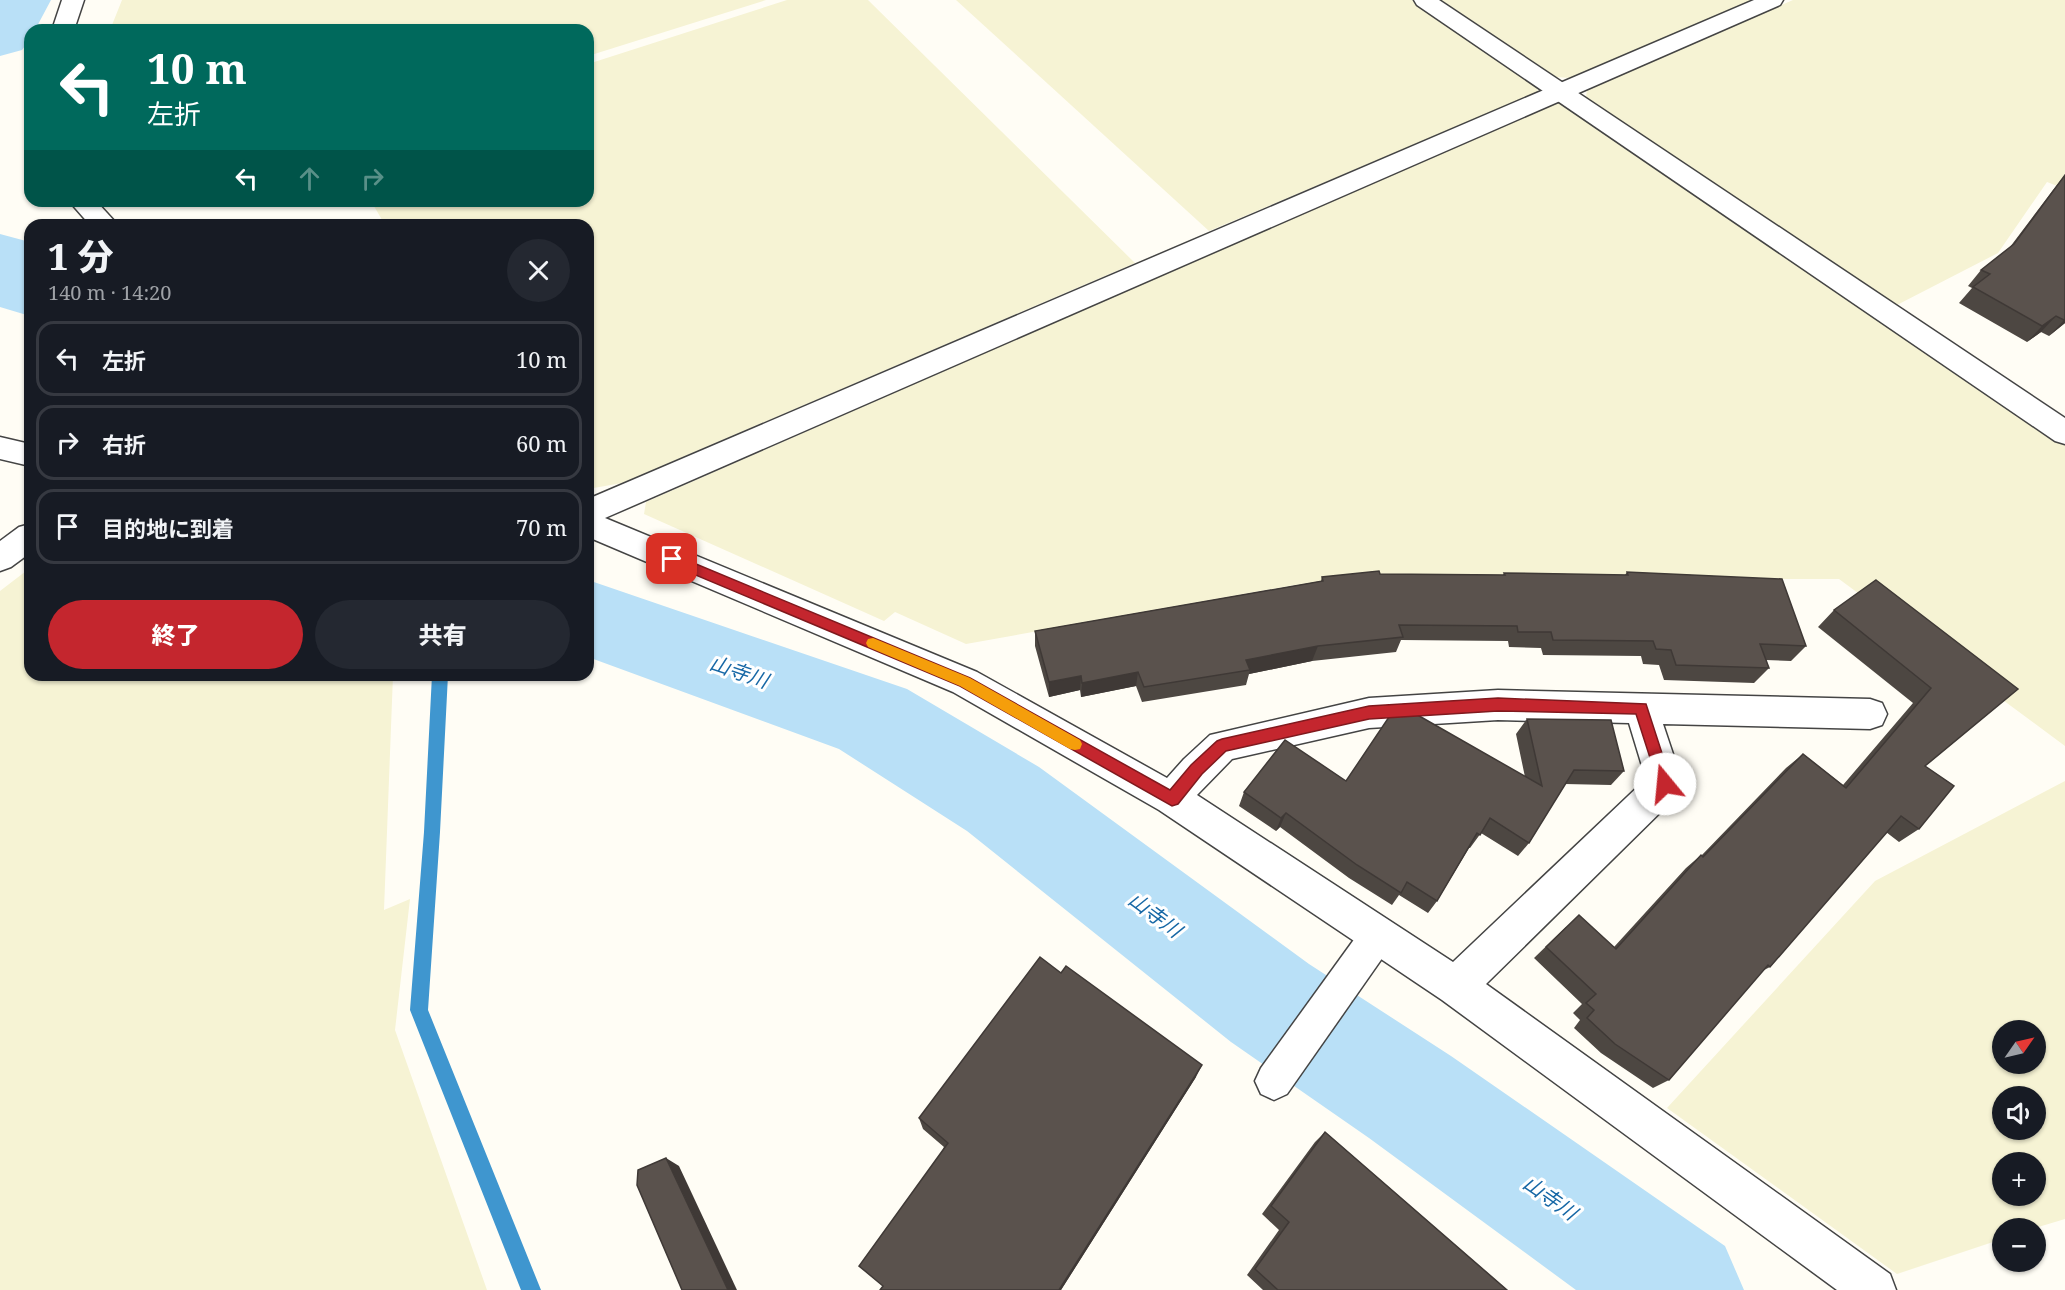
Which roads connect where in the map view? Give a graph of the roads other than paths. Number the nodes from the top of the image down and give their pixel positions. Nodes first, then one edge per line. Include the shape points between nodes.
1 (73, 0) edge
2 (1425, 0) edge
3 (1772, 0) edge
4 (65, 24) edge
5 (1560, 92) junction
6 (88, 207) edge
7 (99, 219) edge
8 (2065, 433) edge
9 (0, 448) edge
10 (24, 454) edge
11 (594, 509) edge
12 (594, 527) edge
13 (24, 540) edge
14 (0, 558) edge
15 (1641, 708) junction
16 (1870, 714) dead end
17 (1172, 799) junction
18 (1378, 935) junction
19 (1456, 986) junction
20 (1274, 1081) dead end
21 (1874, 1290) edge

1 - 4 street
2 - 5 street
3 - 5 street
5 - 8 street
5 - 11 street
6 - 7 street
9 - 10 street
12 - 17 street via 965,682
13 - 14 street
15 - 16 street
15 - 17 street via 1498,705 1369,712 1222,746
15 - 19 street via 1665,784
17 - 18 street
18 - 19 street
18 - 20 lane
19 - 21 street

